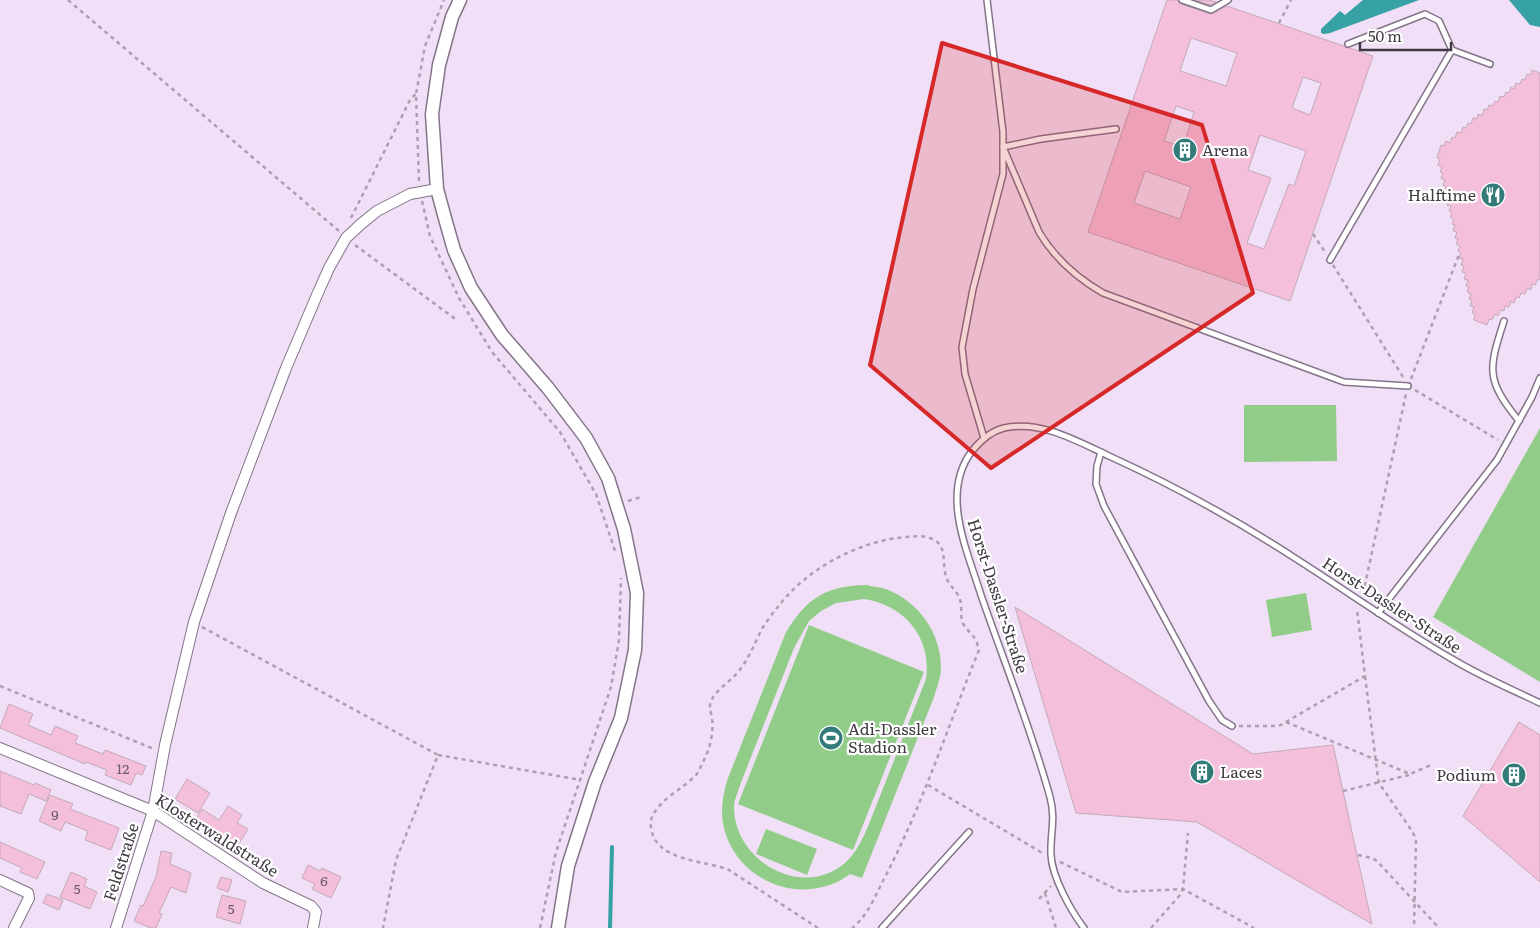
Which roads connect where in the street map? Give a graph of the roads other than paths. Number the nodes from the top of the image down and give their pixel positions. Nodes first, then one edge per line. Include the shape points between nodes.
1 (460, 0) edge
2 (987, 0) edge
3 (1182, 0) edge
4 (1228, 0) edge
5 (1348, 44) dead end
6 (1452, 50) junction
7 (1490, 64) dead end
8 (1116, 129) dead end
9 (1004, 147) junction
10 (437, 189) junction
11 (1330, 260) road end
12 (1504, 321) dead end
13 (1540, 378) edge
14 (1408, 386) road end
15 (1519, 421) junction
16 (984, 438) junction
17 (1101, 452) junction
18 (1378, 614) junction
19 (1540, 703) edge
20 (1232, 726) road end
21 (0, 748) edge
22 (153, 811) junction
23 (969, 832) dead end
24 (0, 880) edge
25 (14, 928) edge
26 (116, 928) edge
27 (313, 928) edge
28 (558, 928) edge
29 (882, 928) edge
30 (1084, 928) edge

1 - 10 street via 439,65 432,114
2 - 9 lane
3 - 4 lane via 1210,10
5 - 6 lane via 1425,14 1439,22
6 - 7 lane
6 - 11 lane
8 - 9 lane via 1041,138
9 - 14 lane via 1032,219 1045,243 1073,273 1103,293 1344,382
9 - 16 lane via 1002,174 962,347 965,374
10 - 22 street, Feldstraße via 410,194 377,212 346,238 329,268 286,368 194,622
10 - 28 street via 454,250 471,288 502,335 586,438 608,478 624,530 637,593 635,650 621,718 595,782 568,866
12 - 15 lane via 1494,351 1494,380 1502,400
13 - 15 lane
15 - 18 lane via 1488,472
16 - 17 lane, Horst-Dassler-Straße via 1005,428 1029,426 1070,438
16 - 30 lane, Horst-Dassler-Straße via 964,464 957,493 958,520 1051,799 1054,820 1051,858 1057,879
17 - 18 lane, Horst-Dassler-Straße via 1169,484 1222,514 1300,561
17 - 20 lane via 1096,484 1114,528 1209,702 1222,720
18 - 19 lane, Horst-Dassler-Straße via 1459,663
21 - 22 street, Klosterwaldstraße
22 - 26 street, Feldstraße
22 - 27 street, Klosterwaldstraße via 262,883 311,906 316,912
23 - 29 lane
24 - 25 street via 28,893 29,898

